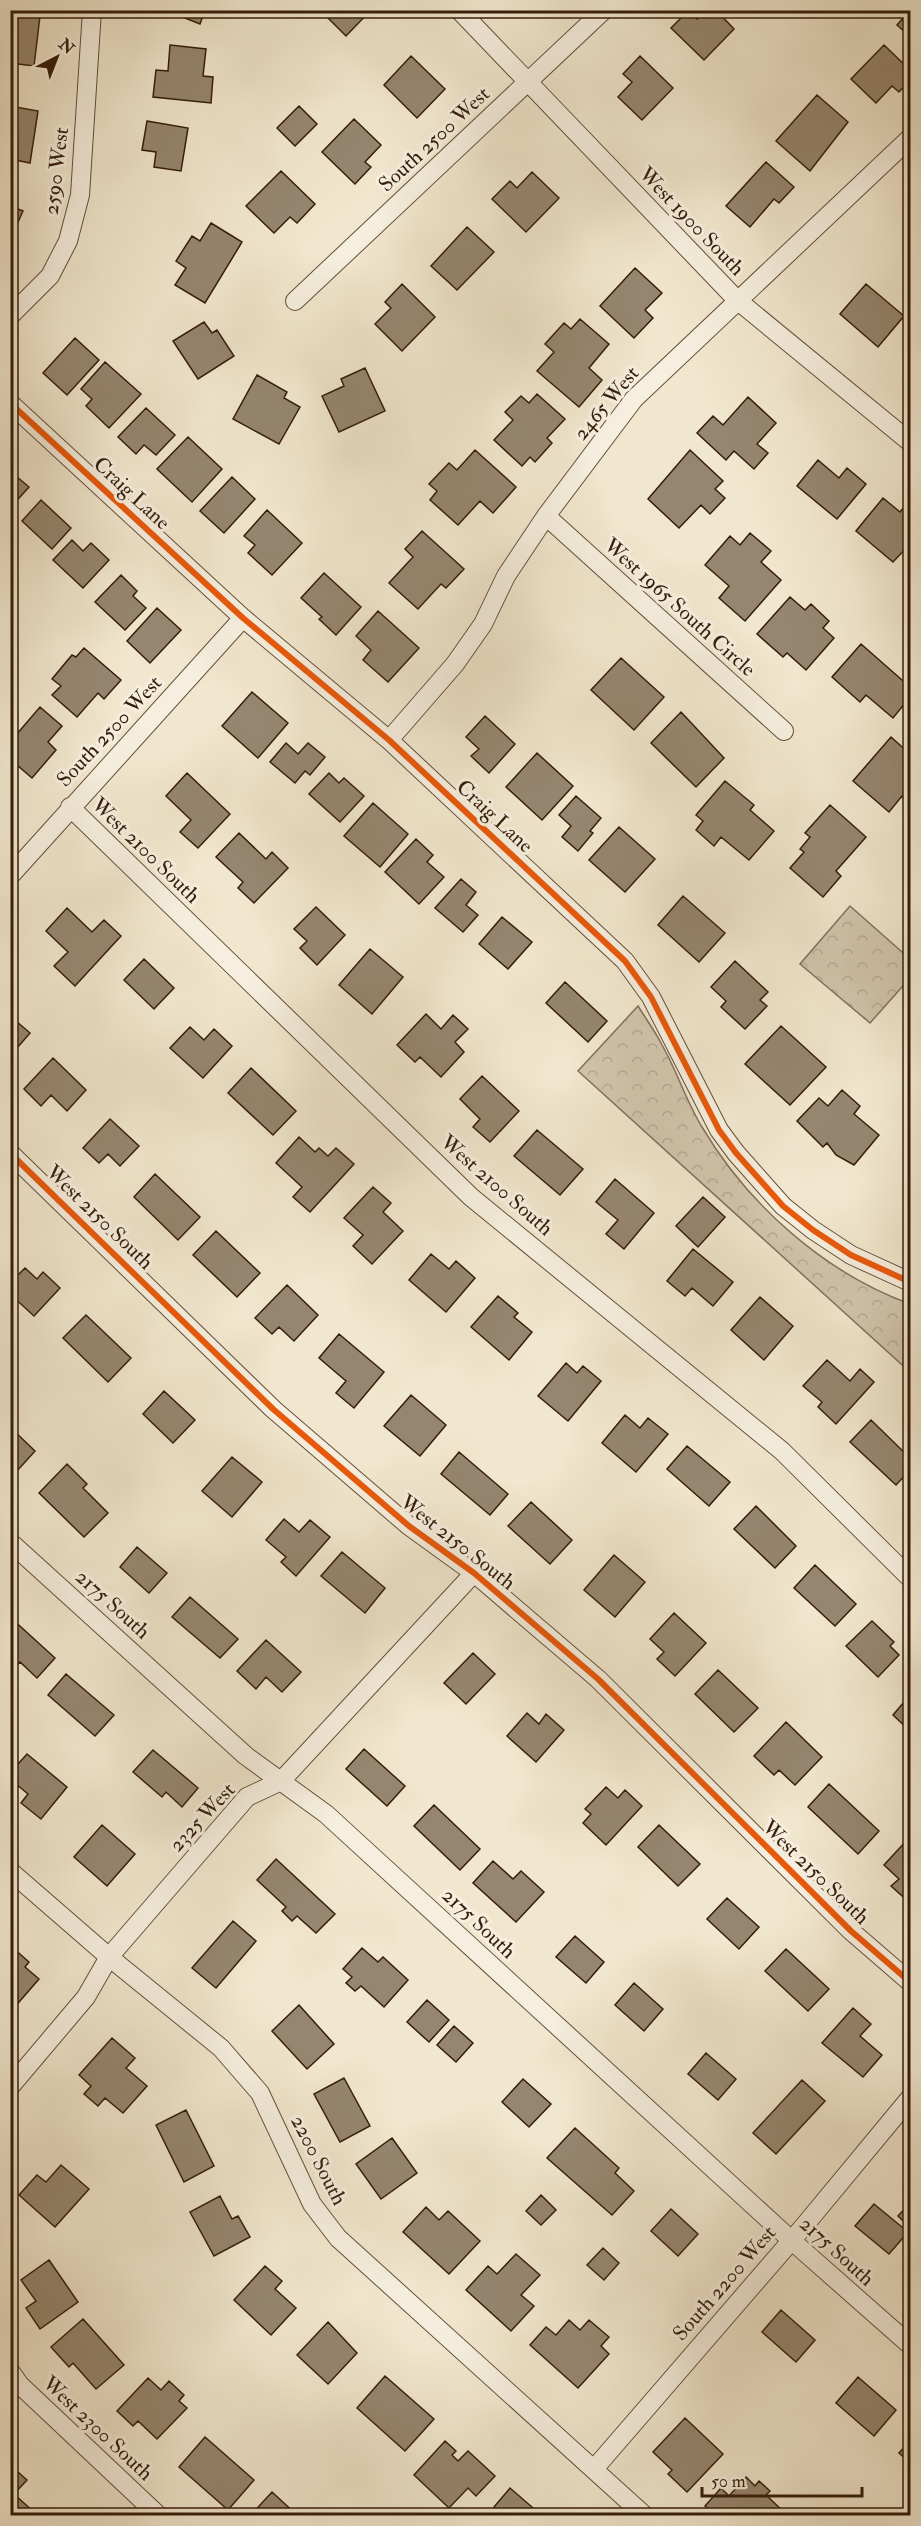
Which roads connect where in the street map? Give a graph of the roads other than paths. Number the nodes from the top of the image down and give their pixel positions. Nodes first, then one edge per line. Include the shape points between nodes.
1 (92, 10) edge
2 (459, 10) edge
3 (604, 10) edge
4 (528, 80) junction
5 (910, 138) edge
6 (737, 300) junction
7 (295, 301) dead end
8 (10, 316) edge
9 (10, 403) edge
10 (910, 442) edge
11 (546, 516) junction
12 (243, 618) junction
13 (784, 731) dead end
14 (388, 740) junction
15 (70, 807) junction
16 (10, 876) edge
17 (10, 1153) edge
18 (910, 1282) edge
19 (10, 1542) edge
20 (474, 1573) junction
21 (910, 1578) edge
22 (281, 1781) junction
23 (10, 1871) edge
24 (110, 1957) junction
25 (910, 1982) edge
26 (10, 2087) edge
27 (910, 2098) edge
28 (791, 2240) junction
29 (910, 2345) edge
30 (10, 2371) edge
31 (594, 2469) junction
32 (159, 2516) edge
33 (645, 2516) edge

1 - 8 street, 2590 West via 80,195 68,241 50,276
2 - 4 street, West 1900 South
3 - 4 street, South 2500 West
4 - 6 street, West 1900 South
4 - 7 street, South 2500 West
5 - 6 street, 2465 West
6 - 10 street, West 1900 South
6 - 11 street, 2465 West via 634,399
9 - 12 street, Craig Lane
11 - 13 street, West 1965 South Circle
11 - 14 street, 2465 West via 455,664
12 - 14 street, Craig Lane
12 - 15 street, South 2500 West
14 - 18 street, Craig Lane via 625,961 651,997 719,1130 783,1206 851,1255
15 - 16 street, South 2500 West
15 - 21 street, West 2100 South via 471,1197 783,1452
17 - 20 street, West 2150 South via 273,1409 409,1526
19 - 22 street, 2175 South via 246,1756
20 - 22 street, 2325 West
20 - 25 street, West 2150 South via 598,1679 851,1931
22 - 24 street, 2325 West via 247,1797
22 - 28 street, 2175 South via 326,1814
23 - 24 street, 2200 South
24 - 26 street, 2325 West via 86,1997
24 - 31 street, 2200 South via 221,2048 260,2093 312,2204 338,2238
27 - 28 street, South 2200 West
28 - 29 street, 2175 South
28 - 31 street, South 2200 West
30 - 32 street, West 2300 South via 20,2385
31 - 33 street, 2200 South

